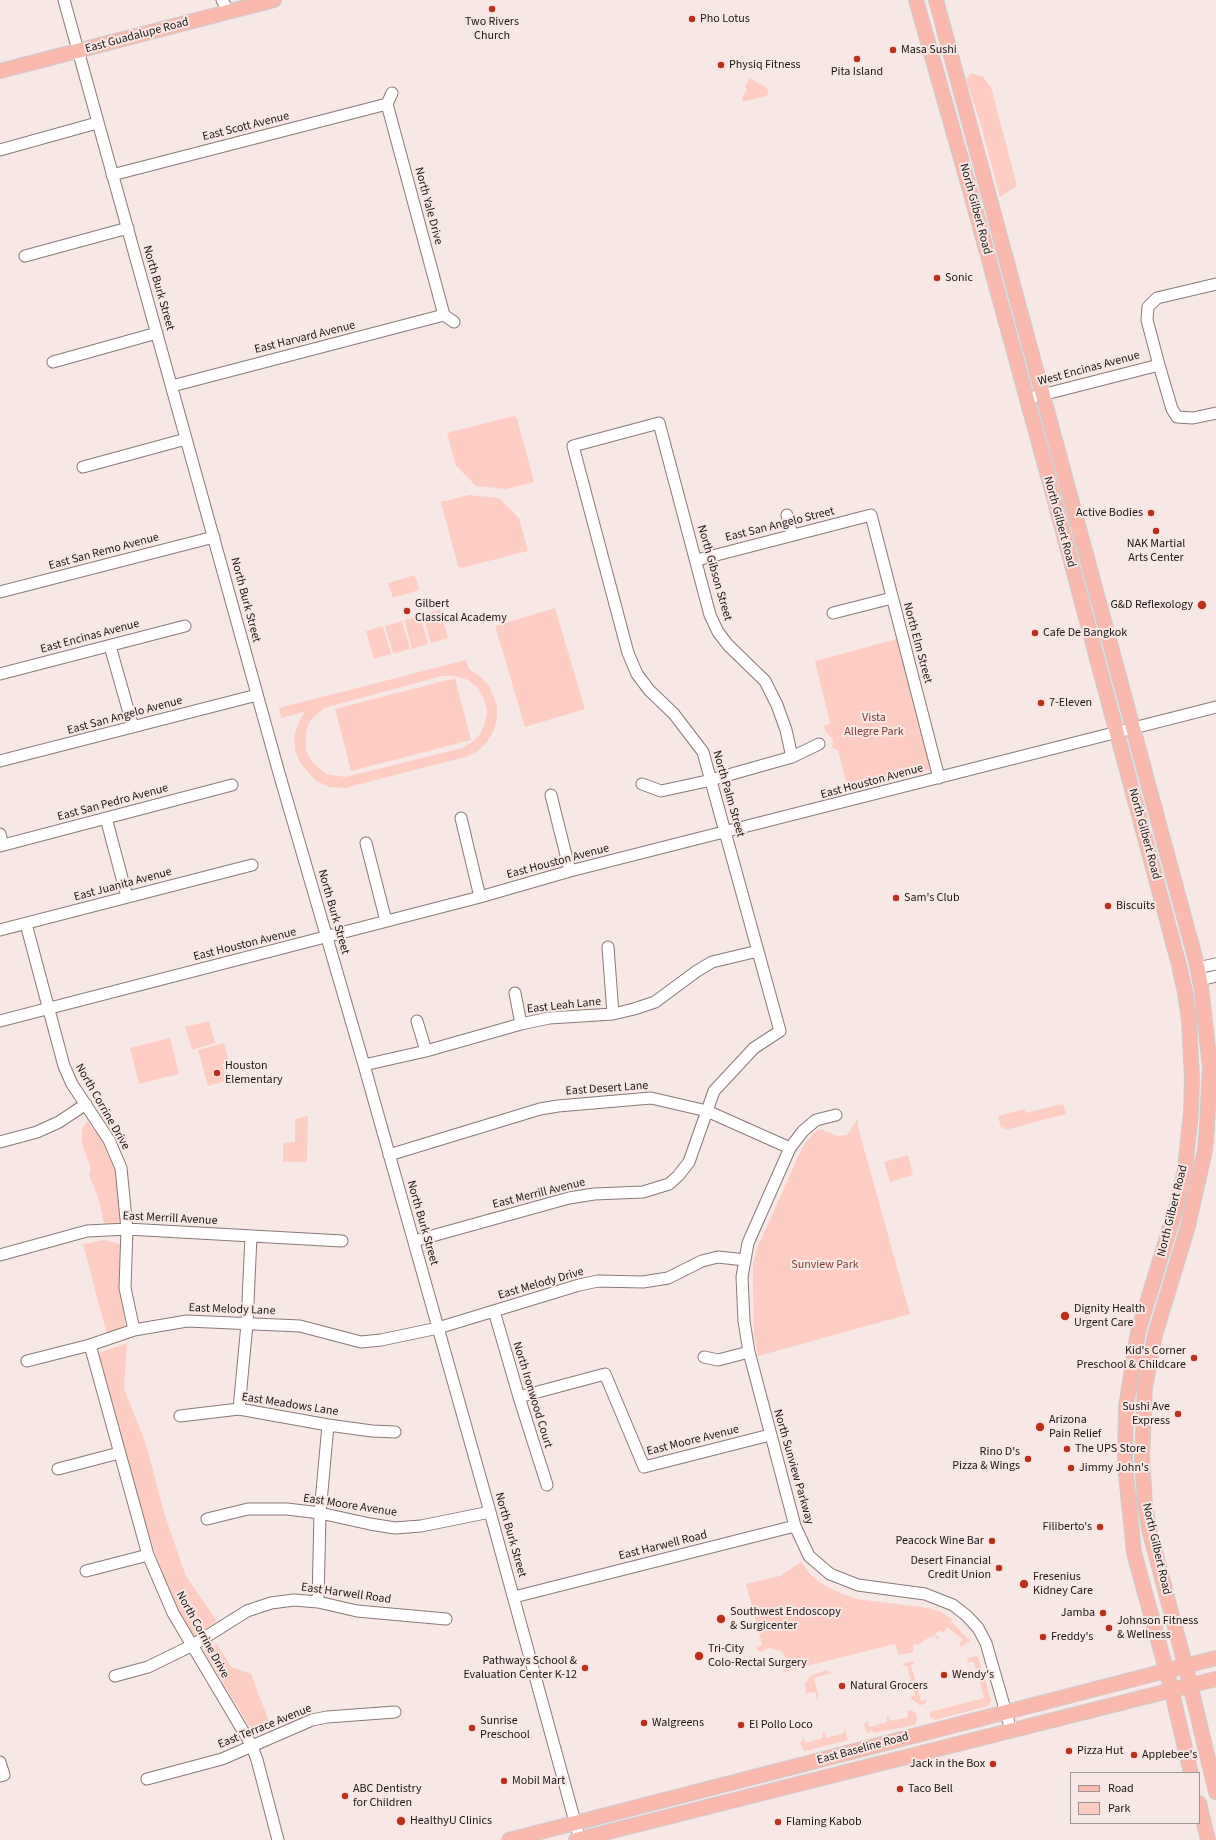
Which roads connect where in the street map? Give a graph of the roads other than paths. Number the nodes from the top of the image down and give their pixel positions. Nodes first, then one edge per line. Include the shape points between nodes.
1 (64, 0) edge
2 (274, 0) edge
3 (916, 0) edge
4 (936, 0) edge
5 (227, 4) edge
6 (78, 51) junction
7 (0, 71) edge
8 (392, 93) dead end
9 (387, 104) junction
10 (97, 123) junction
11 (0, 150) edge
12 (112, 175) junction
13 (971, 194) junction
14 (128, 228) junction
15 (997, 232) junction
16 (25, 256) dead end
17 (1216, 284) edge
18 (444, 315) junction
19 (454, 322) dead end
20 (157, 333) junction
21 (54, 362) dead end
22 (1158, 365) junction
23 (172, 386) junction
24 (1042, 395) junction
25 (1026, 399) junction
26 (1216, 413) edge
27 (659, 423) joint
28 (186, 439) junction
29 (83, 467) dead end
30 (1066, 483) junction
31 (1050, 487) junction
32 (787, 515) dead end
33 (871, 515) joint
34 (792, 535) junction
35 (214, 537) junction
36 (697, 560) junction
37 (0, 592) edge
38 (892, 598) junction
39 (833, 613) dead end
40 (186, 626) dead end
41 (110, 646) junction
42 (0, 674) edge
43 (257, 695) junction
44 (1216, 707) edge
45 (133, 727) junction
46 (1124, 730) junction
47 (819, 744) dead end
48 (792, 757) junction
49 (0, 761) edge
50 (939, 778) junction
51 (711, 780) junction
52 (232, 784) dead end
53 (642, 784) dead end
54 (551, 795) dead end
55 (106, 818) junction
56 (461, 818) dead end
57 (726, 832) junction
58 (0, 834) edge
59 (366, 843) dead end
60 (2, 846) edge
61 (252, 865) dead end
62 (570, 871) junction
63 (127, 897) junction
64 (480, 897) junction
65 (386, 922) junction
66 (26, 924) junction
67 (0, 930) edge
68 (326, 937) junction
69 (608, 947) dead end
70 (758, 951) junction
71 (1216, 964) edge
72 (1198, 974) junction
73 (1216, 976) edge
74 (515, 993) dead end
75 (49, 1008) junction
76 (613, 1014) junction
77 (0, 1020) edge
78 (417, 1021) dead end
79 (521, 1024) junction
80 (780, 1031) joint
81 (426, 1051) junction
82 (364, 1065) junction
83 (86, 1104) junction
84 (707, 1111) junction
85 (836, 1115) dead end
86 (0, 1142) edge
87 (790, 1148) junction
88 (389, 1155) junction
89 (127, 1229) junction
90 (251, 1236) junction
91 (342, 1241) dead end
92 (414, 1241) junction
93 (0, 1255) edge
94 (745, 1260) junction
95 (494, 1311) junction
96 (247, 1324) junction
97 (438, 1328) junction
98 (134, 1330) junction
99 (90, 1345) junction
100 (749, 1352) junction
101 (704, 1357) dead end
102 (27, 1361) dead end
103 (519, 1397) junction
104 (239, 1409) junction
105 (180, 1416) dead end
106 (328, 1425) junction
107 (395, 1432) dead end
108 (770, 1435) junction
109 (119, 1453) junction
110 (58, 1469) dead end
111 (1126, 1477) junction
112 (1143, 1478) junction
113 (547, 1485) dead end
114 (490, 1512) junction
115 (320, 1513) junction
116 (207, 1519) dead end
117 (795, 1526) junction
118 (148, 1555) junction
119 (86, 1571) dead end
120 (514, 1597) junction
121 (318, 1602) junction
122 (446, 1619) dead end
123 (193, 1645) junction
124 (1216, 1658) edge
125 (115, 1676) dead end
126 (1188, 1676) junction
127 (1216, 1679) edge
128 (1169, 1680) junction
129 (1006, 1711) junction
130 (395, 1712) dead end
131 (1011, 1730) junction
132 (252, 1746) junction
133 (0, 1762) edge
134 (1191, 1772) edge
135 (2, 1775) edge
136 (147, 1779) dead end
137 (1216, 1792) edge
138 (1200, 1807) edge
139 (578, 1835) edge
140 (278, 1840) edge
141 (509, 1840) edge
142 (1208, 1840) edge

1 - 6 street, North Burk Street
2 - 5 main road, East Guadalupe Road
3 - 13 main road, North Gilbert Road
4 - 15 main road, North Gilbert Road
5 - 6 main road, East Guadalupe Road
6 - 7 main road, East Guadalupe Road
6 - 10 street, North Burk Street
8 - 9 street
9 - 12 street, East Scott Avenue
9 - 18 street, North Yale Drive
10 - 11 street
10 - 12 street, North Burk Street
12 - 14 street, North Burk Street
13 - 15 main road via 981,200 991,232
13 - 25 main road, North Gilbert Road
14 - 16 street
14 - 20 street, North Burk Street
15 - 24 main road, North Gilbert Road
17 - 22 street via 1157,298 1148,307 1147,320
18 - 19 street
18 - 23 street, East Harvard Avenue
20 - 21 street
20 - 23 street, North Burk Street
22 - 24 street, West Encinas Avenue
22 - 26 street via 1177,417 1193,418
23 - 28 street, North Burk Street
24 - 25 street, West Encinas Avenue
24 - 30 main road, North Gilbert Road
25 - 31 main road, North Gilbert Road
27 - 36 street, North Gibson Street
27 - 51 street, North Palm Street via 573,446 628,652 637,674 648,690 674,714 695,739 703,752
28 - 29 street
28 - 35 street, North Burk Street
30 - 31 main road
30 - 46 main road, North Gilbert Road
31 - 46 main road, North Gilbert Road
32 - 34 street
33 - 34 street, East San Angelo Street
33 - 38 street, North Elm Street
34 - 36 street, East San Angelo Street
35 - 37 street, East San Remo Avenue
35 - 43 street, North Burk Street
36 - 48 street, North Gibson Street via 710,615 718,632 765,682 777,705
38 - 39 street
38 - 50 street, North Elm Street
40 - 41 street, East Encinas Avenue
41 - 42 street, East Encinas Avenue
41 - 45 street
43 - 45 street, East San Angelo Avenue
43 - 68 street, North Burk Street
44 - 46 street, East Houston Avenue
45 - 49 street, East San Angelo Avenue
46 - 50 street, East Houston Avenue
46 - 72 main road, North Gilbert Road
46 - 111 main road, North Gilbert Road via 1181,973 1189,1021 1192,1079 1185,1169 1176,1208 1144,1309 1133,1361 1126,1413
47 - 48 street
48 - 51 street
50 - 57 street, East Houston Avenue
51 - 53 street via 661,791
51 - 57 street, North Palm Street
52 - 55 street, East San Pedro Avenue
54 - 62 street
55 - 60 street, East San Pedro Avenue
55 - 63 street
56 - 64 street
57 - 62 street, East Houston Avenue
57 - 70 street, North Palm Street
58 - 60 street
59 - 65 street
61 - 63 street, East Juanita Avenue
62 - 64 street, East Houston Avenue
63 - 66 street, East Juanita Avenue
64 - 65 street, East Houston Avenue
65 - 68 street, East Houston Avenue
66 - 67 street, East Juanita Avenue
66 - 75 street, North Corrine Drive
68 - 75 street, East Houston Avenue
68 - 82 street, North Burk Street
69 - 76 street
70 - 76 street, East Leah Lane via 712,962 697,970 655,1002
70 - 80 street, North Palm Street
71 - 72 street
72 - 73 street
72 - 112 main road, North Gilbert Road via 1210,1067 1208,1126 1195,1199 1161,1310 1150,1357 1143,1409
74 - 79 street
75 - 77 street, East Houston Avenue
75 - 83 street, North Corrine Drive via 64,1066 72,1084
76 - 79 street, East Leah Lane via 549,1018
78 - 81 street
79 - 81 street, East Leah Lane
80 - 84 street, East Merrill Avenue via 754,1048 714,1090
81 - 82 street, East Leah Lane
82 - 88 street, North Burk Street
83 - 86 street via 59,1122 36,1132
83 - 89 street, North Corrine Drive via 109,1140 121,1168
84 - 87 street, East Desert Lane
84 - 88 street, East Desert Lane via 651,1098 558,1106
84 - 92 street, East Merrill Avenue via 689,1162 669,1184 643,1192 569,1198
85 - 87 street via 816,1120 803,1131
87 - 94 street, North Sunview Parkway via 748,1243
88 - 92 street, North Burk Street
89 - 90 street, East Merrill Avenue
89 - 93 street, East Merrill Avenue via 86,1231
89 - 98 street, North Corrine Drive via 125,1288
90 - 91 street, East Merrill Avenue
90 - 96 street
92 - 97 street, North Burk Street
94 - 95 street, East Melody Drive via 718,1257 702,1261 668,1278 643,1282 598,1281
94 - 100 street, North Sunview Parkway via 742,1277 744,1321
95 - 97 street, East Melody Drive
95 - 103 street, North Ironwood Court
96 - 97 street, East Melody Lane via 300,1326 361,1342
96 - 98 street, East Melody Lane via 186,1321
96 - 104 street
97 - 114 street, North Burk Street
98 - 99 street, East Melody Lane
99 - 102 street, East Melody Lane
99 - 109 street, North Corrine Drive
100 - 101 street via 718,1360
100 - 108 street, North Sunview Parkway
103 - 108 street, East Moore Avenue via 605,1374 644,1467
103 - 113 street, North Ironwood Court
104 - 105 street, East Meadows Lane
104 - 106 street, East Meadows Lane
106 - 107 street, East Meadows Lane
106 - 115 street
108 - 117 street, North Sunview Parkway
109 - 110 street
109 - 118 street, North Corrine Drive
111 - 112 main road
111 - 128 main road, North Gilbert Road via 1134,1553
112 - 126 main road, North Gilbert Road via 1149,1529
114 - 115 street, East Moore Avenue via 421,1526 395,1528
114 - 120 street, North Burk Street
115 - 116 street, East Moore Avenue via 287,1509 248,1509
115 - 121 street
117 - 120 street, East Harwell Road
117 - 129 street, North Sunview Parkway via 809,1556 830,1574 858,1585 925,1594 953,1605 967,1616 978,1628 986,1643
118 - 119 street
118 - 123 street, North Corrine Drive via 173,1613
120 - 139 street, North Burk Street
121 - 122 street, East Harwell Road via 357,1611
121 - 123 street, East Harwell Road via 294,1600 271,1603 247,1611
123 - 125 street, East Harwell Road via 148,1667
123 - 132 street, North Corrine Drive
124 - 126 main road, East Baseline Road
126 - 127 main road, East Baseline Road
126 - 128 main road, East Baseline Road
126 - 128 main road, East Baseline Road
126 - 137 main road, North Gilbert Road
128 - 129 main road, East Baseline Road
128 - 131 main road, East Baseline Road
128 - 134 main road, North Gilbert Road
129 - 131 street, North Sunview Parkway
129 - 139 main road, East Baseline Road
130 - 132 street, East Terrace Avenue via 312,1720
131 - 139 main road, East Baseline Road
132 - 136 street, East Terrace Avenue via 209,1764
132 - 140 street, North Corrine Drive via 258,1760
133 - 135 street
138 - 142 main road
139 - 141 main road, East Baseline Road

